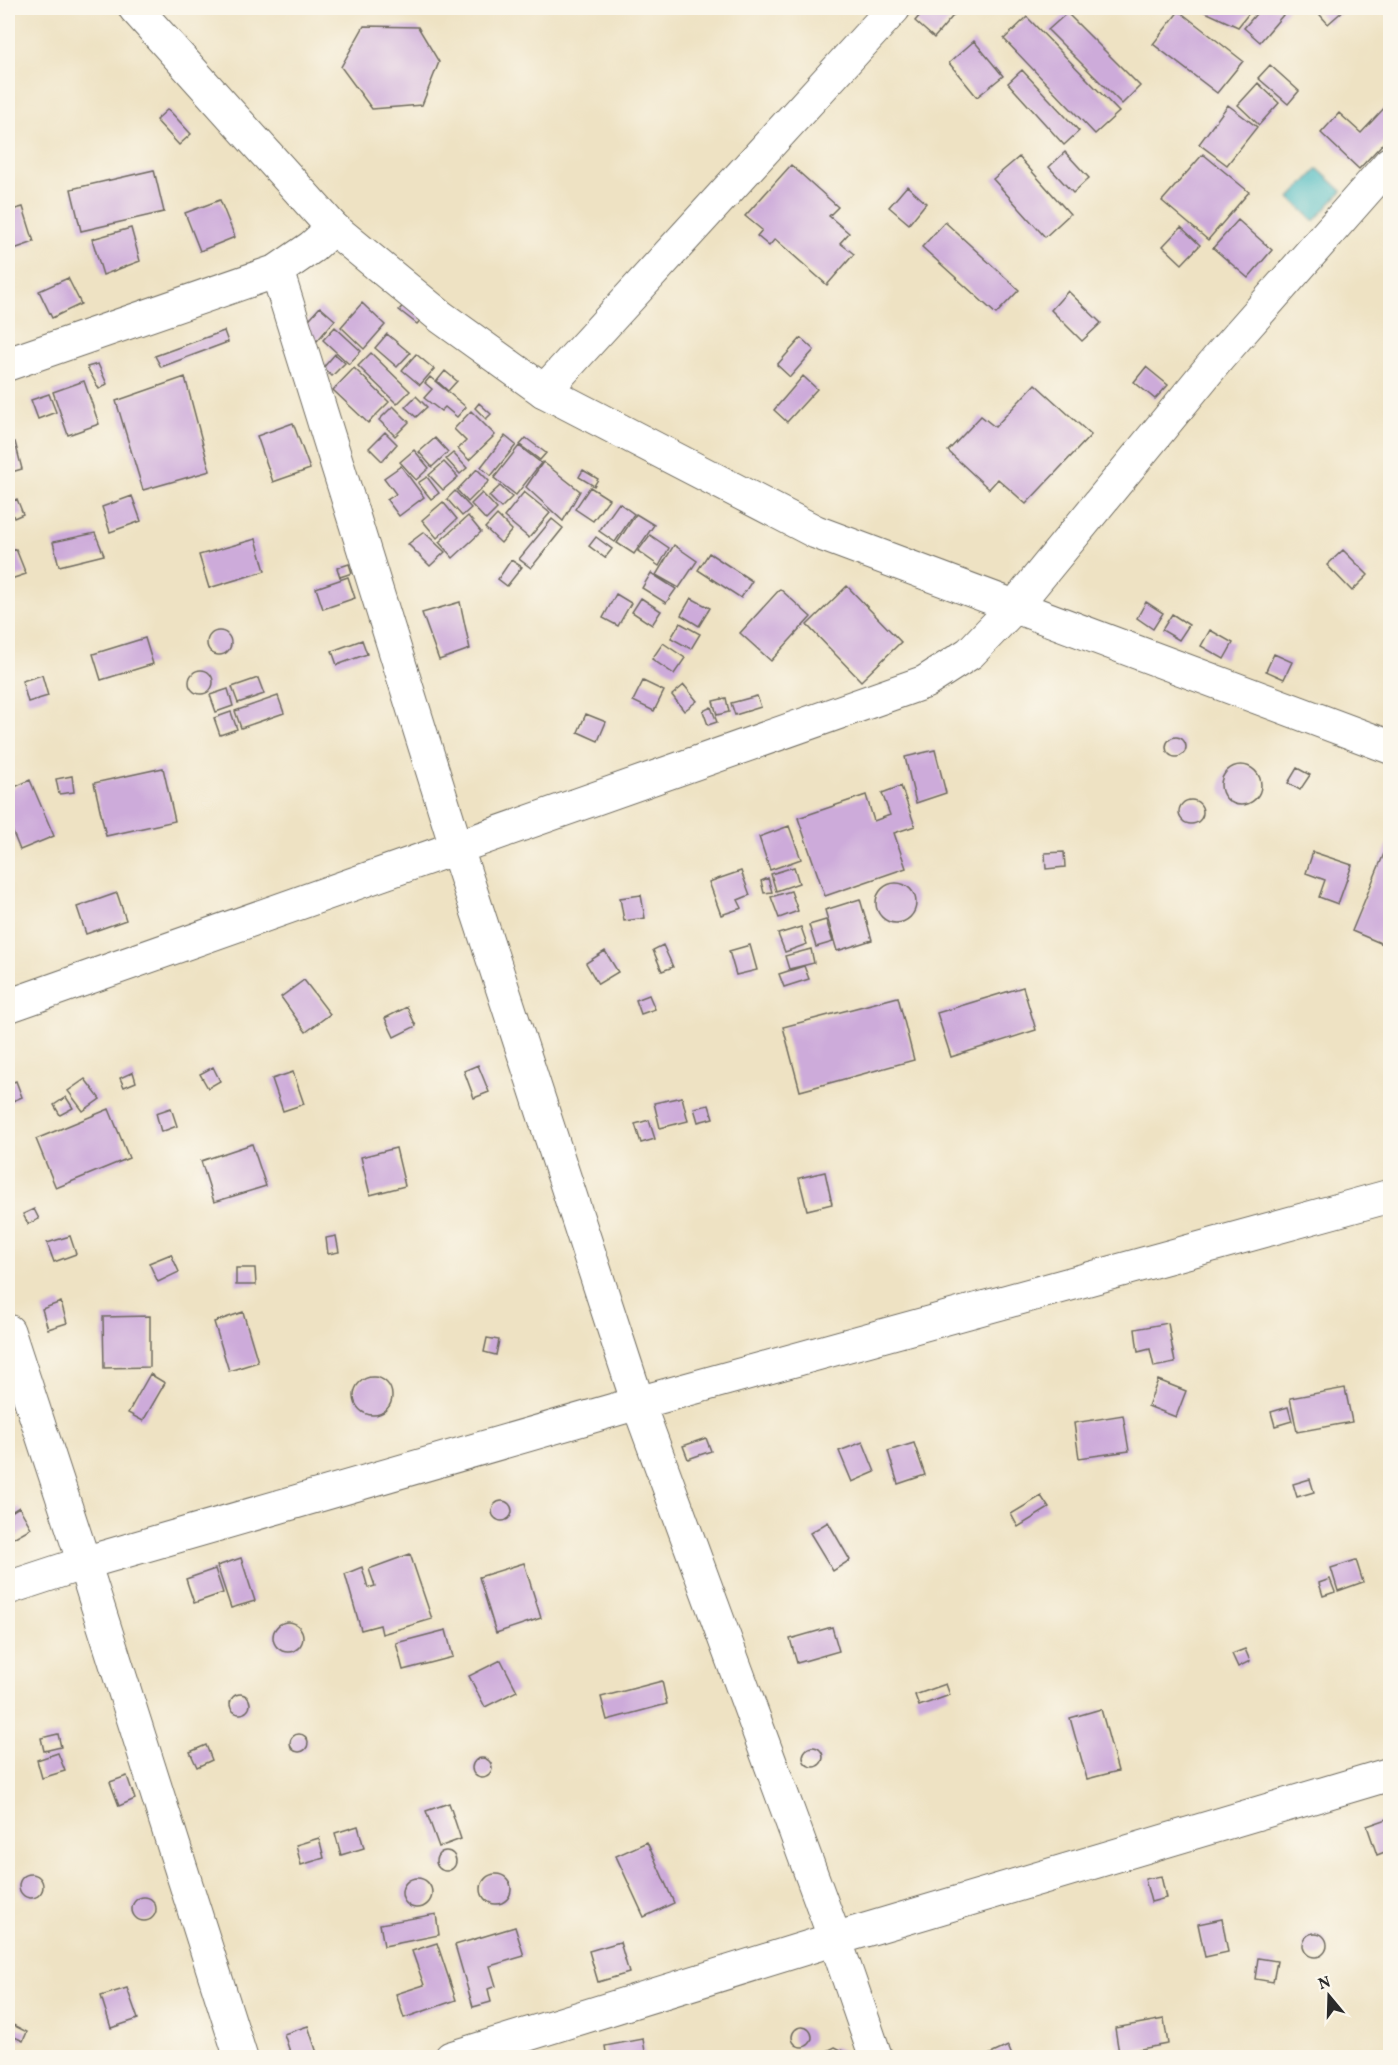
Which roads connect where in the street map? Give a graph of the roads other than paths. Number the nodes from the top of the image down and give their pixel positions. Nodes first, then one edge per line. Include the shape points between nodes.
1 (135, 8) edge
2 (894, 8) edge
3 (1390, 163) edge
4 (333, 228) junction
5 (277, 271) junction
6 (8, 364) edge
7 (544, 391) junction
8 (1015, 606) junction
9 (1390, 747) edge
10 (456, 846) junction
11 (8, 1006) edge
12 (1390, 1196) edge
13 (8, 1331) edge
14 (638, 1403) junction
15 (84, 1563) junction
16 (8, 1588) edge
17 (1390, 1774) edge
18 (835, 1939) junction
19 (240, 2058) edge
20 (451, 2058) edge
21 (876, 2058) edge

1 - 4 street
2 - 7 street
3 - 8 street via 1220,356
4 - 5 street
4 - 7 street via 441,317
5 - 6 street
5 - 10 street
7 - 8 street via 816,532
8 - 9 street
8 - 10 street via 970,653 925,682
10 - 11 street
10 - 14 street
12 - 14 street
13 - 15 street
14 - 15 street
14 - 18 street
15 - 16 street
15 - 19 street
17 - 18 street
18 - 20 street
18 - 21 street

